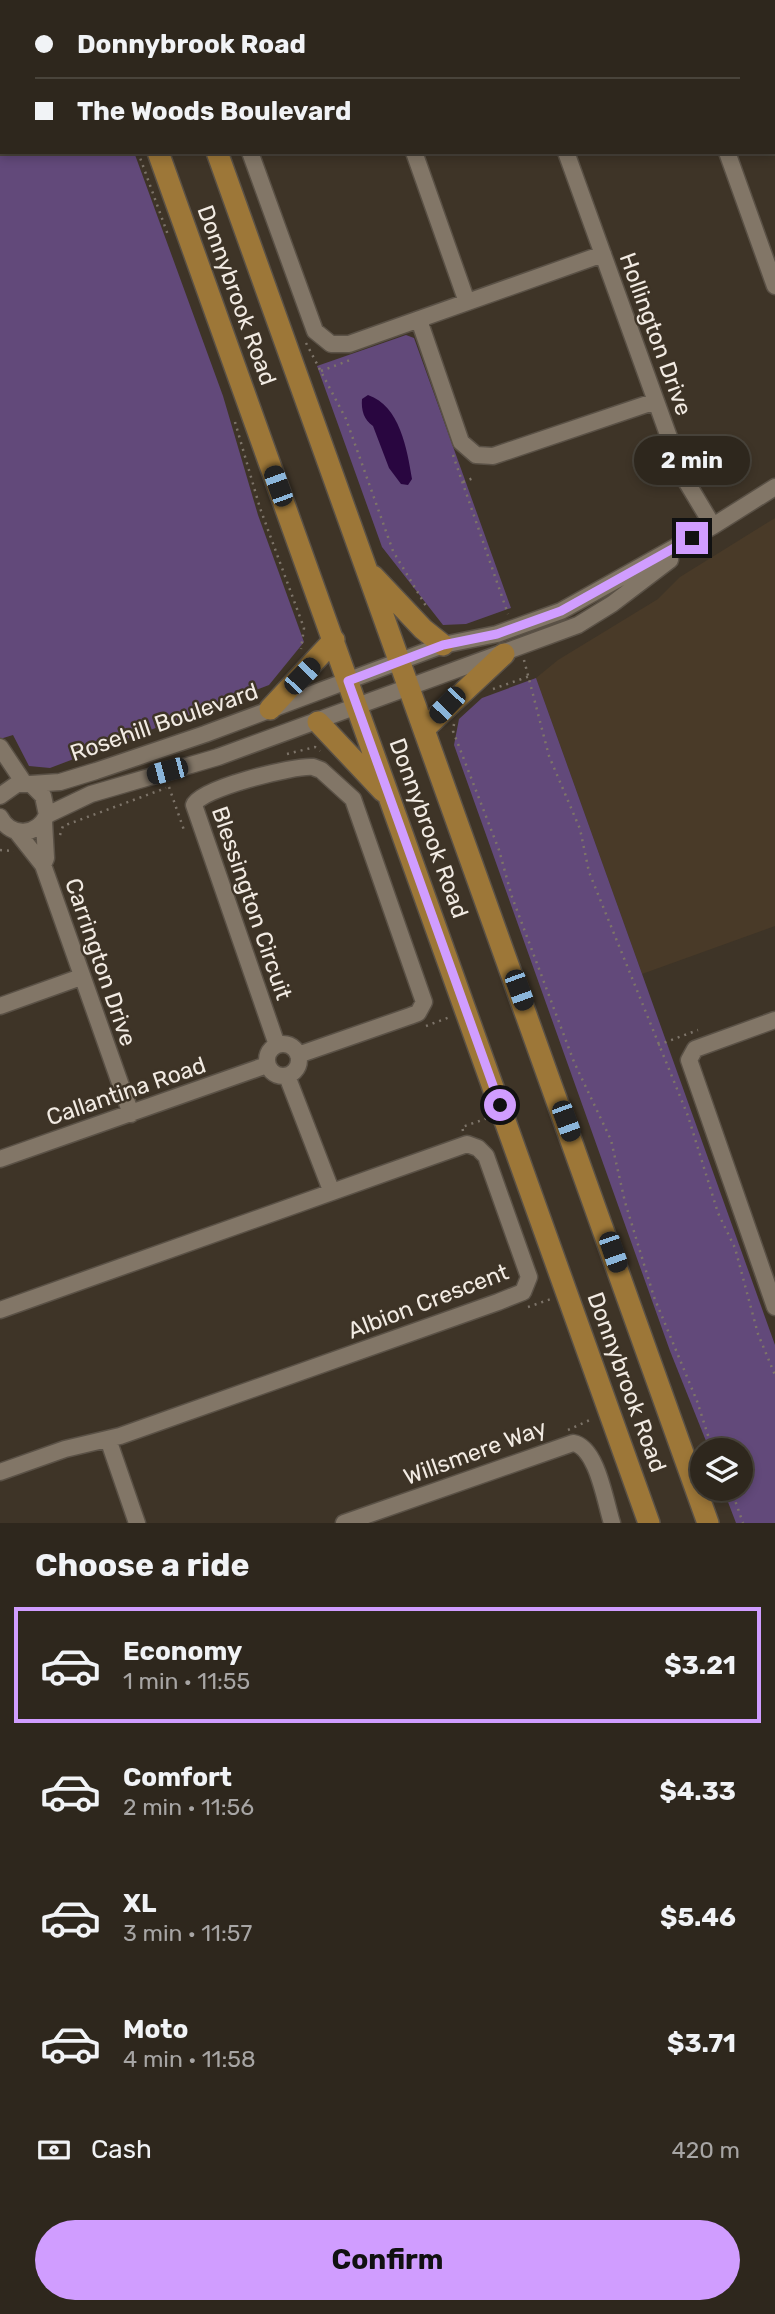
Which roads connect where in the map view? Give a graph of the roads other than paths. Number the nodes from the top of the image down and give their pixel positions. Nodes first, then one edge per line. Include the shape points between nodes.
1 (159, 154) edge
2 (219, 154) edge
3 (251, 154) edge
4 (415, 154) edge
5 (567, 154) edge
6 (728, 154) edge
7 (603, 254) junction
8 (775, 286) edge
9 (467, 302) junction
10 (419, 320) junction
11 (656, 401) junction
12 (775, 487) edge
13 (713, 527) junction
14 (367, 569) junction
15 (334, 639) junction
16 (443, 645) junction
17 (512, 651) junction
18 (401, 662) junction
19 (348, 681) junction
20 (411, 687) junction
21 (357, 706) junction
22 (270, 709) junction
23 (318, 722) junction
24 (425, 727) junction
25 (0, 747) edge
26 (28, 784) junction
27 (0, 796) edge
28 (391, 801) junction
29 (0, 817) edge
30 (45, 818) junction
31 (9, 831) edge
32 (43, 865) junction
33 (81, 977) junction
34 (0, 1006) edge
35 (775, 1020) edge
36 (277, 1045) junction
37 (298, 1055) junction
38 (267, 1065) junction
39 (287, 1076) junction
40 (131, 1114) junction
41 (0, 1159) edge
42 (331, 1190) junction
43 (775, 1307) edge
44 (0, 1310) edge
45 (108, 1439) junction
46 (0, 1472) edge
47 (137, 1523) edge
48 (344, 1523) edge
49 (612, 1523) edge
50 (649, 1523) edge
51 (708, 1523) edge

1 - 15 main road, Donnybrook Road
2 - 14 main road, Donnybrook Road
3 - 10 street via 318,335 341,345
4 - 9 street
5 - 7 street, Hollington Drive
6 - 8 street
7 - 9 street
7 - 11 street, Hollington Drive
9 - 10 street
10 - 11 street via 461,442 476,456 493,456
11 - 13 street, Hollington Drive via 683,476
12 - 13 street
13 - 16 street, Rosehill Boulevard via 561,611 514,629
13 - 17 street, Rosehill Boulevard via 578,625
14 - 16 main road
14 - 18 main road, Donnybrook Road
15 - 19 main road, Donnybrook Road
15 - 22 main road
16 - 18 street, Rosehill Boulevard
17 - 20 street, Rosehill Boulevard
17 - 24 main road
18 - 19 street, Rosehill Boulevard
18 - 20 main road, Donnybrook Road
19 - 21 main road, Donnybrook Road
19 - 22 street, Rosehill Boulevard
20 - 21 street, Rosehill Boulevard
20 - 24 main road, Donnybrook Road
21 - 23 street, Rosehill Boulevard
21 - 28 main road, Donnybrook Road
22 - 26 street, Rosehill Boulevard via 60,782
23 - 28 main road via 328,744
23 - 30 street, Rosehill Boulevard via 117,785
24 - 51 main road, Donnybrook Road
25 - 26 street
26 - 27 street
26 - 30 street via 43,796
28 - 50 main road, Donnybrook Road
29 - 31 street, Carrington Drive
30 - 31 street, Rosehill Boulevard via 30,831
30 - 32 street, Carrington Drive
31 - 32 street, Carrington Drive
32 - 33 street, Carrington Drive
33 - 34 street
33 - 40 street, Carrington Drive
35 - 43 street via 704,1045 691,1053 689,1060
36 - 37 street via 291,1046
36 - 37 street, Blessington Circuit via 194,805 198,797 215,789 313,767 353,799 424,1002 418,1013
36 - 38 street via 268,1052
37 - 39 street via 298,1066
38 - 39 street via 275,1075
38 - 40 street, Callantina Road
39 - 42 street
40 - 41 street, Callantina Road
42 - 44 street
42 - 45 street, Albion Crescent via 467,1144 478,1148 486,1156 527,1271 527,1285 523,1292
45 - 46 street, Albion Crescent
45 - 47 street
48 - 49 street, Willsmere Way via 573,1443 592,1457

